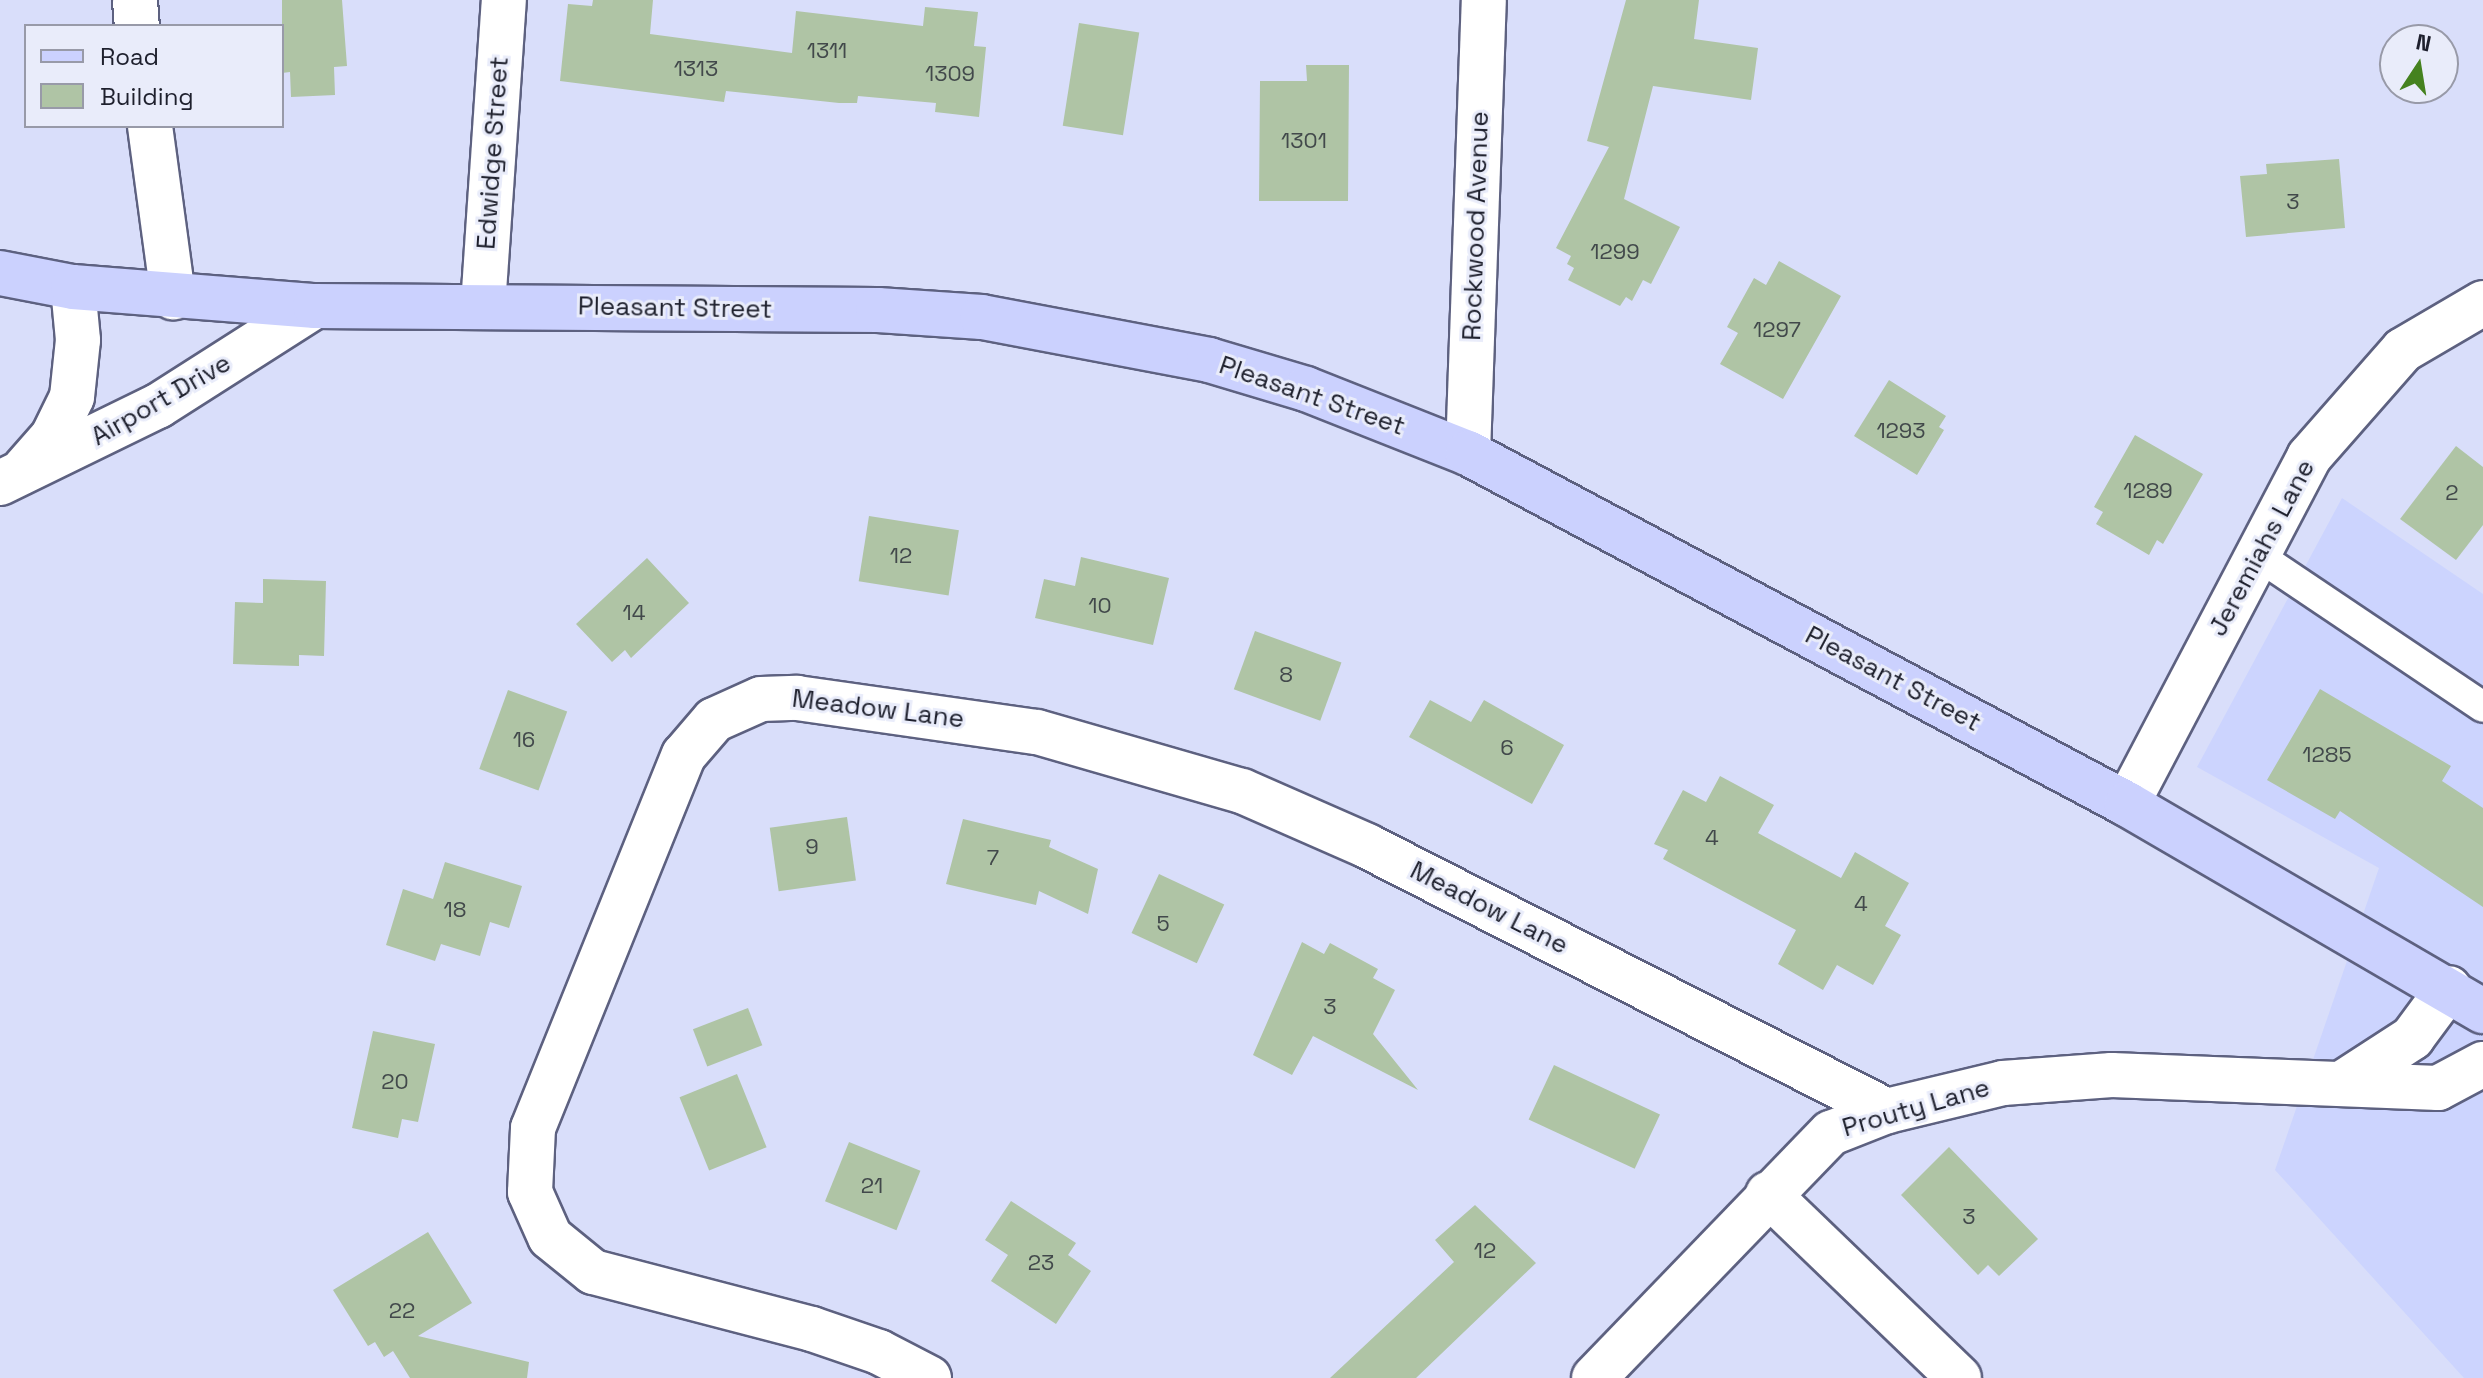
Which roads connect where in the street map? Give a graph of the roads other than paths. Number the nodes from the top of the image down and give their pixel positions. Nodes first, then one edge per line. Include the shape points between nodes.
1 (135, 0) edge
2 (504, 0) edge
3 (1484, 0) edge
4 (137, 24) edge
5 (150, 128) edge
6 (0, 273) edge
7 (73, 287) junction
8 (173, 297) junction
9 (2483, 303) edge
10 (315, 306) junction
11 (483, 306) junction
12 (1468, 453) junction
13 (7, 481) edge
14 (2257, 555) junction
15 (2483, 707) edge
16 (2127, 804) junction
17 (2466, 1000) edge
18 (2483, 1064) edge
19 (2341, 1084) junction
20 (1887, 1111) junction
21 (1768, 1194) junction
22 (929, 1378) edge
23 (1594, 1378) edge
24 (1959, 1378) edge

1 - 4 street
2 - 11 street, Edwidge Street
3 - 12 street, Rockwood Avenue
5 - 8 street
6 - 7 main road, Pleasant Street
7 - 8 main road, Pleasant Street
7 - 13 street via 78,340 72,397 53,436
8 - 10 main road, Pleasant Street
9 - 14 street, Jeremiahs Lane via 2392,362 2309,457
10 - 11 main road, Pleasant Street
10 - 13 street, Airport Drive via 158,406
11 - 12 main road, Pleasant Street via 878,310 982,317 1209,360 1306,389
12 - 16 main road, Pleasant Street
14 - 15 lane
14 - 16 street, Jeremiahs Lane
16 - 17 main road, Pleasant Street
17 - 19 street
18 - 19 street, Prouty Lane via 2438,1088
19 - 20 street, Prouty Lane via 2112,1075 2003,1083
20 - 21 street, Prouty Lane via 1831,1133
20 - 22 street, Meadow Lane via 1367,846 1242,791 1012,727 797,698 748,703 714,720 684,755 533,1128 530,1192 550,1237 593,1272 812,1329 879,1352
21 - 23 street, Prouty Lane
21 - 24 street

